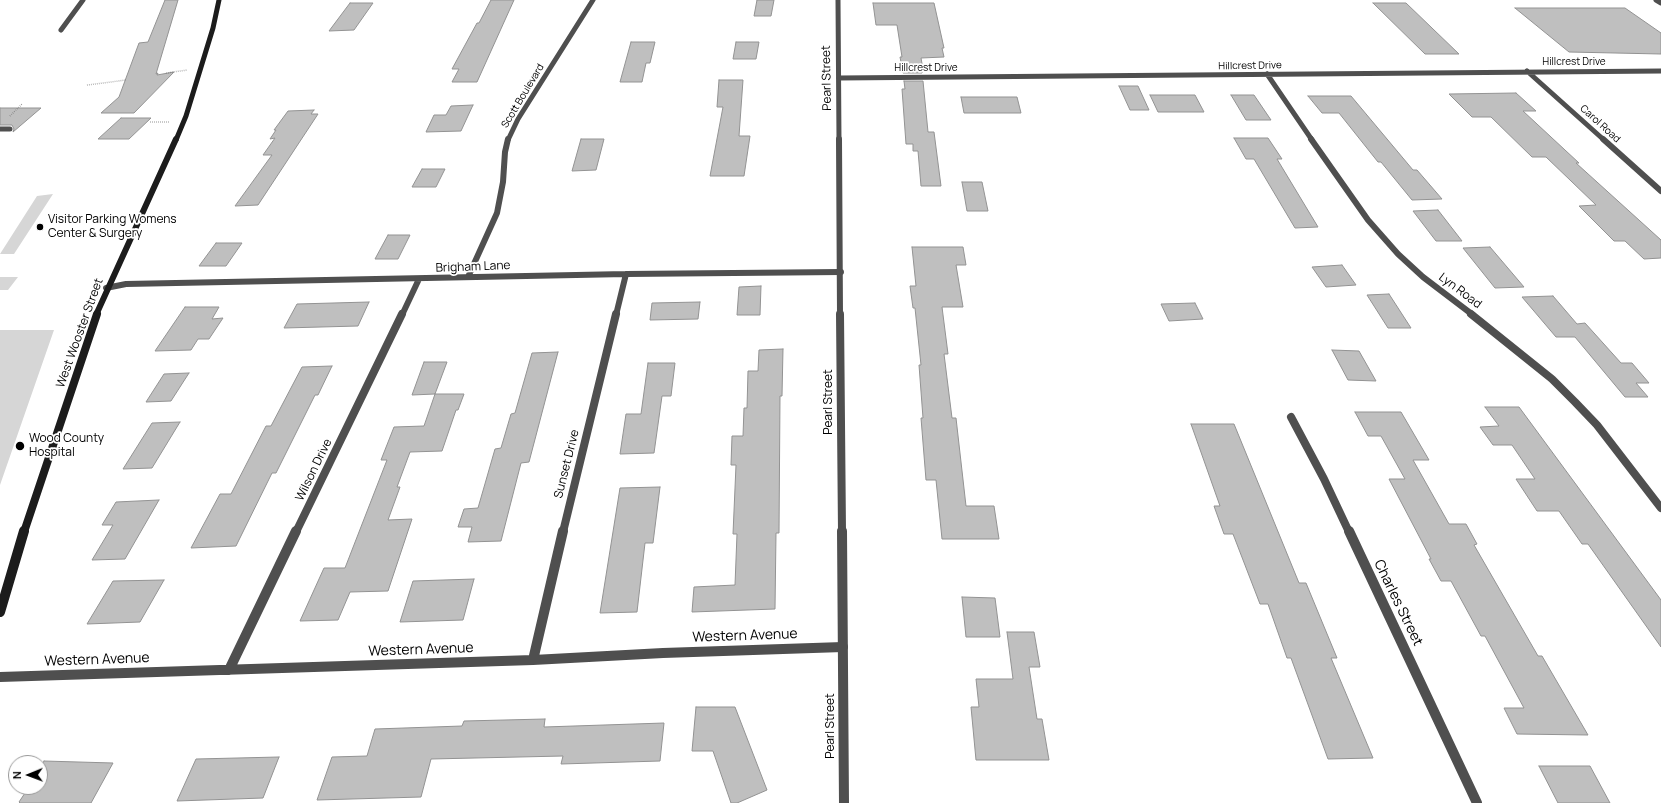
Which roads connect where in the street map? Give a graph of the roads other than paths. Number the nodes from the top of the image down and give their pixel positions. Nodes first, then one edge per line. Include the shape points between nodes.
1 (83, 0) edge
2 (220, 0) edge
3 (592, 0) edge
4 (838, 0) edge
5 (1656, 0) edge
6 (1661, 3) edge
7 (61, 30) dead end
8 (1526, 71) junction
9 (1661, 71) edge
10 (1267, 74) junction
11 (839, 78) junction
12 (0, 129) edge
13 (10, 129) dead end
14 (1661, 191) edge
15 (840, 272) junction
16 (626, 274) junction
17 (468, 277) junction
18 (419, 279) junction
19 (106, 288) junction
20 (1291, 417) dead end
21 (1661, 508) edge
22 (0, 612) edge
23 (842, 647) junction
24 (533, 660) junction
25 (228, 670) junction
26 (0, 677) edge
27 (844, 803) edge
28 (1477, 803) edge

1 - 7 street
2 - 19 main road, West Wooster Street via 186,116
3 - 17 street, Scott Boulevard via 518,119 504,152 503,182 497,213
4 - 11 street, Pearl Street
5 - 6 street
8 - 9 street, Hillcrest Drive
8 - 10 street, Hillcrest Drive
8 - 14 street, Carol Road
10 - 11 street, Hillcrest Drive
10 - 21 street, Lyn Road via 1342,185 1398,254 1546,375 1575,402
11 - 15 street, Pearl Street
12 - 13 street
15 - 16 street, Brigham Lane
15 - 23 street, Pearl Street
16 - 17 street, Brigham Lane
16 - 24 street, Sunset Drive
17 - 18 street, Brigham Lane
18 - 19 street, Brigham Lane via 126,284
18 - 25 street, Wilson Drive
19 - 22 main road, West Wooster Street via 29,516
20 - 28 street, Charles Street via 1324,479
23 - 24 street, Western Avenue
23 - 27 street, Pearl Street
24 - 25 street, Western Avenue
25 - 26 street, Western Avenue

